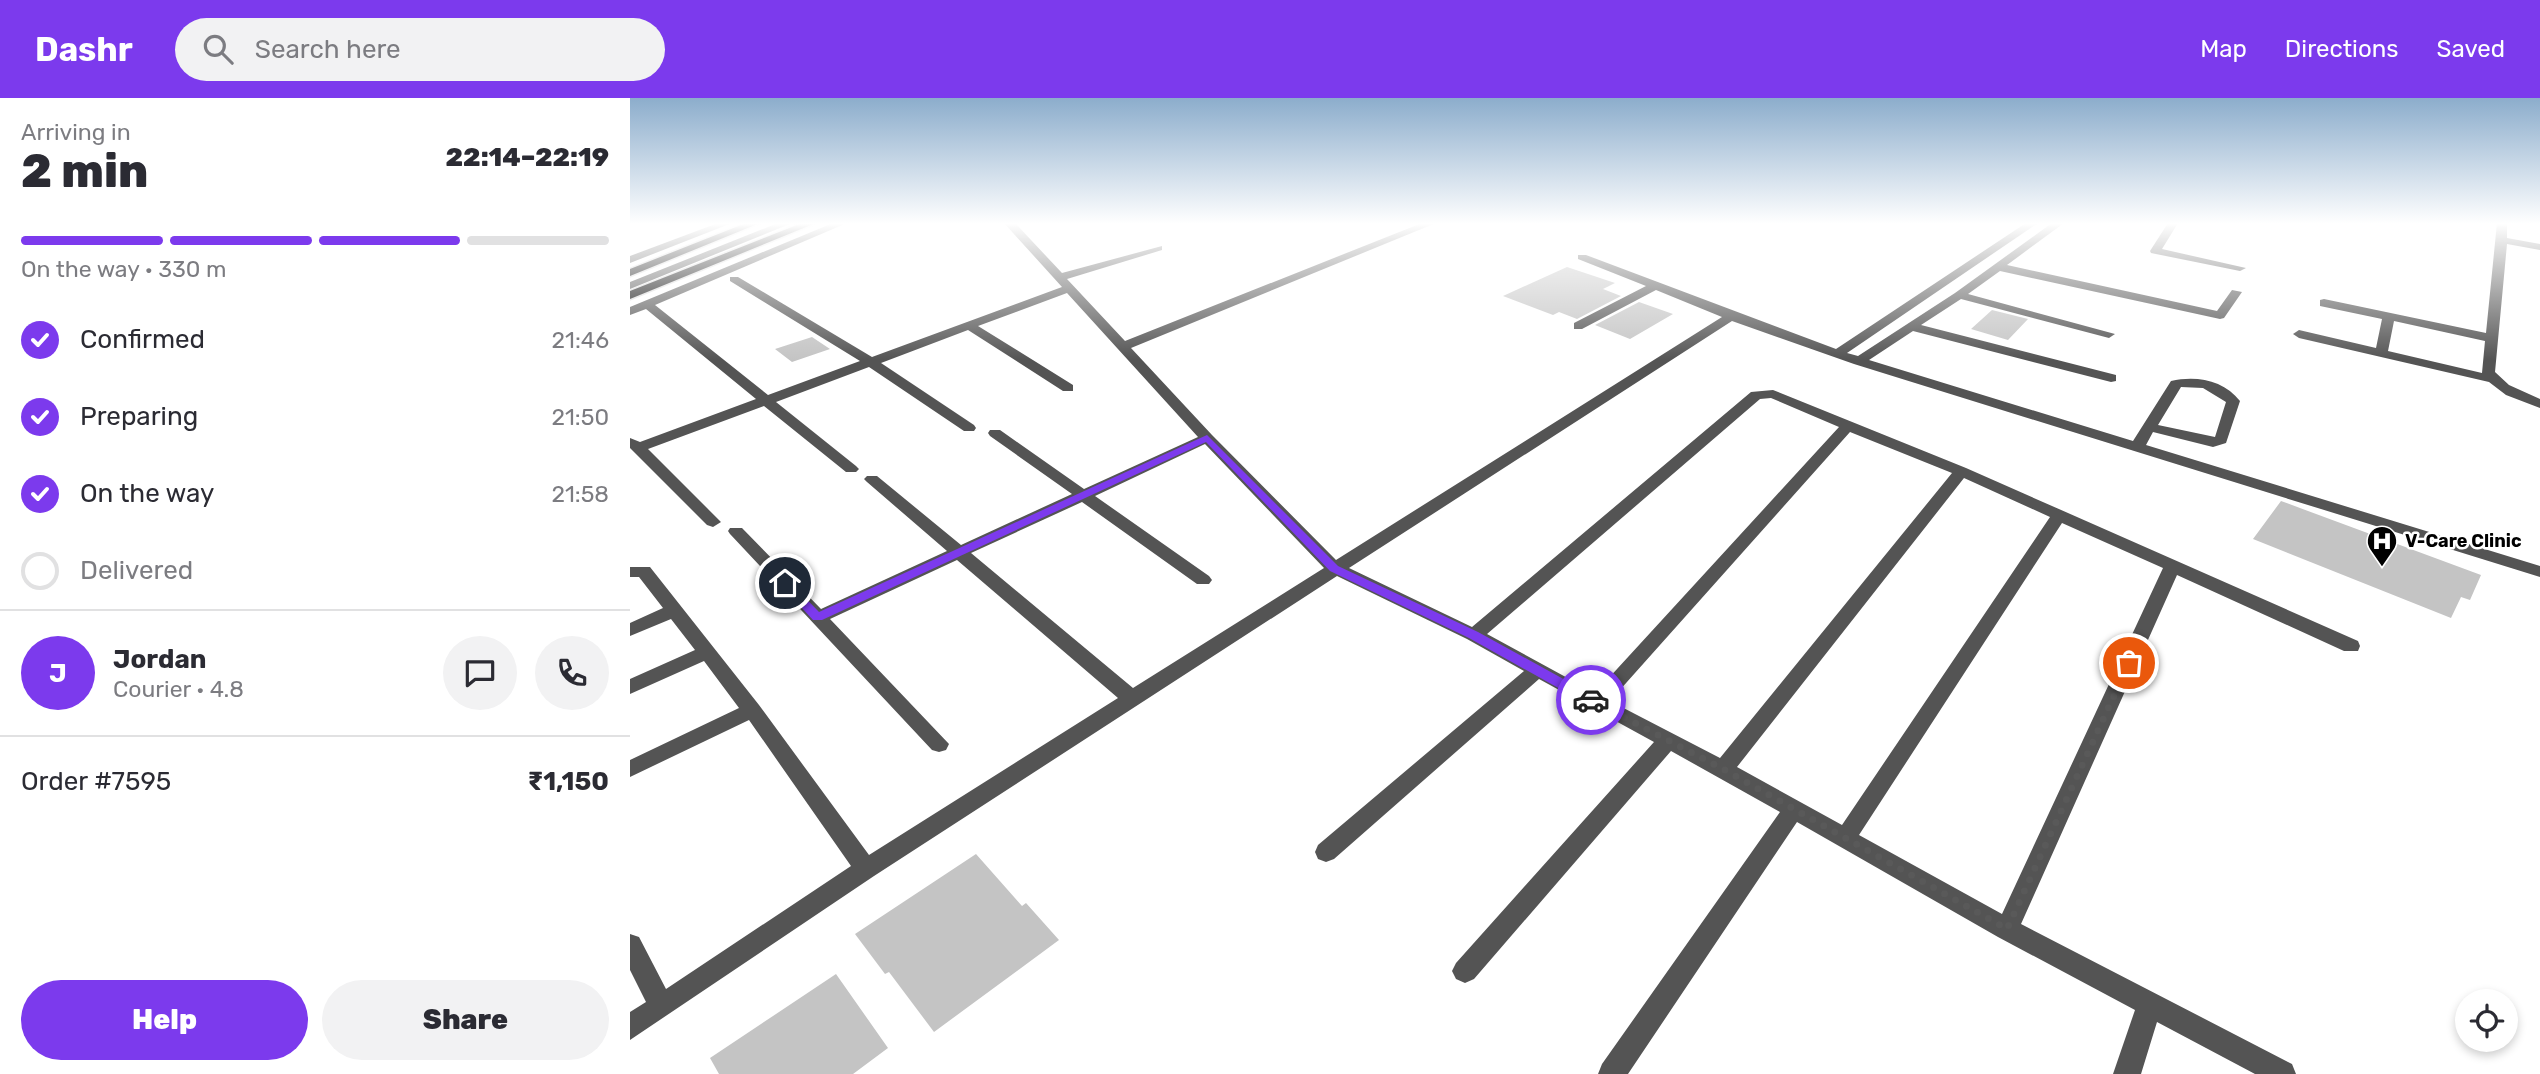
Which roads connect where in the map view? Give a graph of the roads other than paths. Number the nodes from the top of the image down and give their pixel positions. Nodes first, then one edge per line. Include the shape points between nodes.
1 (673, 269) edge
2 (697, 269) edge
3 (732, 269) edge
4 (1052, 269) edge
5 (1103, 269) edge
6 (1318, 269) edge
7 (1611, 269) edge
8 (1966, 269) edge
9 (1996, 269) edge
10 (2005, 269) edge
11 (2499, 269) edge
12 (734, 279) dead end
13 (1065, 283) junction
14 (630, 286) edge
15 (1656, 286) junction
16 (2236, 292) dead end
17 (630, 295) edge
18 (1959, 295) junction
19 (2324, 303) dead end
20 (647, 304) junction
21 (630, 311) edge
22 (1731, 316) junction
23 (2389, 317) junction
24 (968, 326) junction
25 (1578, 326) dead end
26 (1913, 327) junction
27 (2109, 334) dead end
28 (2299, 334) dead end
29 (2491, 338) junction
30 (1125, 346) junction
31 (2381, 353) junction
32 (1837, 354) junction
33 (1859, 361) junction
34 (870, 362) junction
35 (2111, 378) dead end
36 (2492, 379) junction
37 (1068, 388) dead end
38 (768, 400) junction
39 (2540, 404) edge
40 (1848, 426) junction
41 (2150, 427) junction
42 (969, 428) dead end
43 (995, 433) dead end
44 (1207, 438) junction
45 (634, 444) edge
46 (2137, 447) junction
47 (851, 469) dead end
48 (1961, 471) junction
49 (872, 479) dead end
50 (1083, 495) junction
51 (2059, 515) junction
52 (713, 522) dead end
53 (736, 531) dead end
54 (958, 552) junction
55 (2173, 565) junction
56 (1334, 568) junction
57 (630, 572) edge
58 (2540, 572) edge
59 (1203, 580) dead end
60 (673, 611) junction
61 (817, 618) junction
62 (630, 629) edge
63 (1474, 635) junction
64 (2351, 646) dead end
65 (705, 653) junction
66 (1536, 670) junction
67 (630, 687) edge
68 (1133, 699) junction
69 (1597, 704) junction
70 (752, 710) junction
71 (1668, 740) junction
72 (939, 744) dead end
73 (630, 769) edge
74 (1723, 769) junction
75 (1794, 809) junction
76 (1845, 838) junction
77 (1326, 852) dead end
78 (866, 869) junction
79 (2007, 929) junction
80 (630, 945) edge
81 (1465, 971) dead end
82 (2148, 1004) junction
83 (661, 1006) junction
84 (630, 1027) edge
85 (1612, 1074) edge
86 (2127, 1074) edge
87 (2282, 1074) edge

1 - 14 street
2 - 17 main road
3 - 20 street
4 - 13 street
5 - 13 street
6 - 30 street
7 - 15 street
8 - 32 street
9 - 18 street
10 - 16 street via 2220,315
11 - 29 street
12 - 34 street
13 - 24 street
13 - 30 street
15 - 22 street
15 - 25 street
18 - 26 street
18 - 27 street
19 - 23 street
20 - 21 street
20 - 38 street
22 - 32 street
22 - 56 street
23 - 29 street
23 - 31 street
24 - 34 street
24 - 37 street
26 - 33 street
26 - 35 street
28 - 31 street
29 - 36 street via 2487,372
30 - 44 street
31 - 36 street
32 - 33 street
33 - 46 street
34 - 38 street
34 - 42 street
36 - 39 street
38 - 45 street
38 - 47 street
40 - 48 street
40 - 63 street via 1769,393 1756,395
40 - 69 street
41 - 41 street via 2176,384 2217,389 2233,401 2221,440 2213,443
41 - 46 street
43 - 50 street
44 - 50 street
44 - 56 street
45 - 52 street
46 - 58 street
48 - 51 street
48 - 74 street
49 - 54 street
50 - 54 street
50 - 59 street
51 - 55 street
51 - 76 street
53 - 61 street
54 - 61 street
54 - 68 street
55 - 64 street
55 - 79 street
56 - 63 street
56 - 68 street
57 - 60 street via 644,571
60 - 62 street
60 - 65 street
61 - 72 street
63 - 66 street
65 - 67 street
65 - 70 street
66 - 69 street
66 - 77 street
68 - 78 street
69 - 71 street
70 - 73 street
70 - 78 street
71 - 74 street
71 - 81 street
74 - 75 street
75 - 76 street
75 - 85 street
76 - 79 street
78 - 83 street
79 - 82 street
80 - 83 street
82 - 86 street
82 - 87 street
83 - 84 street

